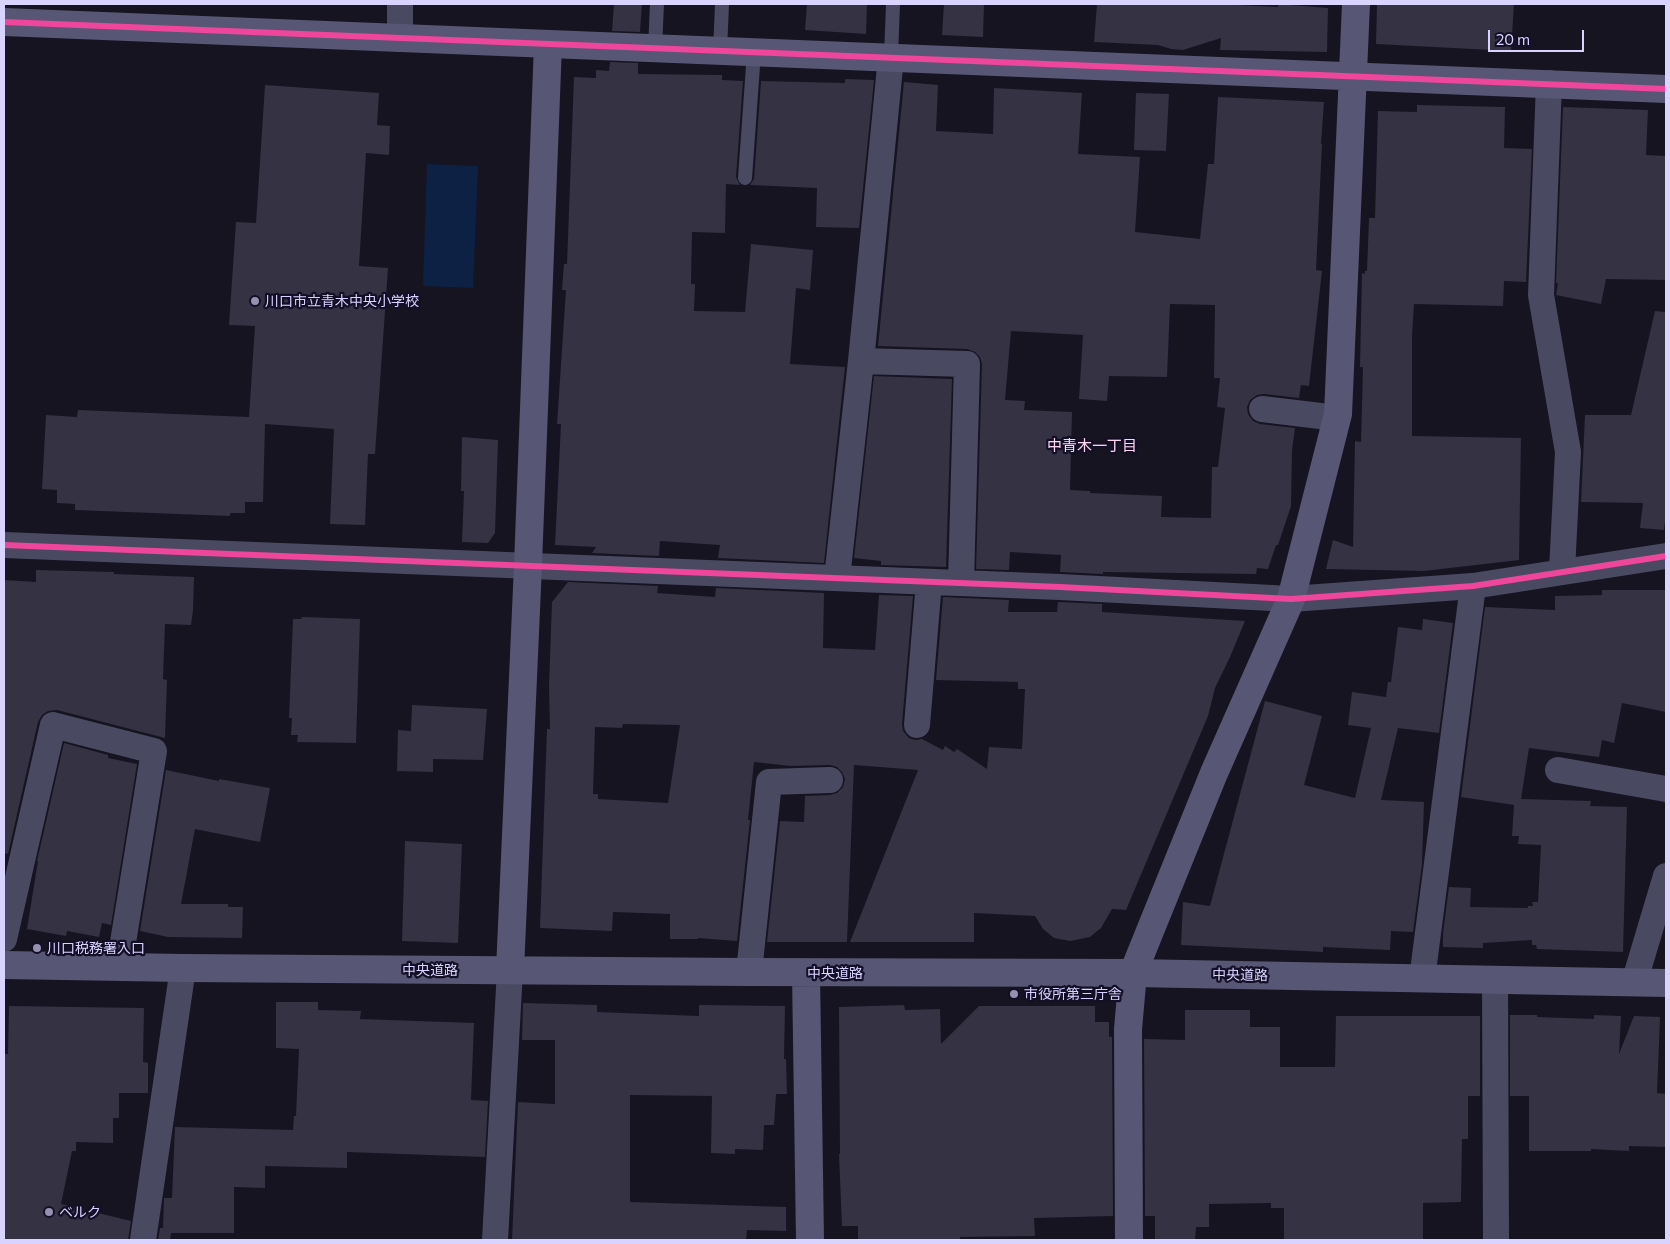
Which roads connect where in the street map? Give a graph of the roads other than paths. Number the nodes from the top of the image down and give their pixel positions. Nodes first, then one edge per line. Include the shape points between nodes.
1 (400, 4) edge
2 (656, 4) edge
3 (722, 4) edge
4 (893, 4) edge
5 (1356, 4) edge
6 (4, 22) edge
7 (400, 39) junction
8 (548, 44) junction
9 (655, 48) junction
10 (720, 51) junction
11 (754, 52) junction
12 (891, 57) junction
13 (1353, 76) junction
14 (1549, 83) junction
15 (1666, 89) edge
16 (745, 178) dead end
17 (861, 361) junction
18 (1262, 409) dead end
19 (1336, 418) junction
20 (4, 545) edge
21 (1666, 556) edge
22 (528, 565) junction
23 (1562, 571) junction
24 (837, 578) junction
25 (929, 582) junction
26 (961, 583) junction
27 (1473, 586) junction
28 (1291, 599) junction
29 (917, 725) dead end
30 (1558, 770) dead end
31 (830, 780) dead end
32 (1666, 788) edge
33 (1666, 876) edge
34 (4, 939) edge
35 (4, 965) edge
36 (119, 967) junction
37 (183, 968) junction
38 (510, 970) junction
39 (748, 972) junction
40 (806, 973) junction
41 (1133, 973) junction
42 (1422, 979) junction
43 (1495, 980) junction
44 (1634, 982) junction
45 (1666, 983) edge
46 (143, 1240) edge
47 (495, 1240) edge
48 (810, 1240) edge
49 (1129, 1240) edge
50 (1496, 1240) edge

1 - 7 street
2 - 9 lane
3 - 10 lane
4 - 12 lane
5 - 13 street
6 - 7 street
7 - 8 street
8 - 9 street
8 - 22 street
9 - 10 street
10 - 11 street
11 - 12 street
11 - 16 lane
12 - 13 street
12 - 17 street
13 - 14 street
13 - 19 street
14 - 15 street
14 - 23 street via 1542,295 1568,452
17 - 24 street
17 - 26 street via 967,364
18 - 19 street
19 - 28 street
20 - 22 street
21 - 23 street
22 - 24 street
22 - 38 street
23 - 27 street
24 - 25 street
25 - 26 street
25 - 29 street
26 - 28 street
27 - 28 street
27 - 42 street
28 - 41 street via 1214,773
30 - 32 street
31 - 39 street via 769,782
33 - 44 street
34 - 36 street via 53,725 154,751
35 - 36 street, 中央道路
36 - 37 street, 中央道路
37 - 38 street, 中央道路
37 - 46 street
38 - 39 street, 中央道路
38 - 47 street
39 - 40 street, 中央道路
40 - 41 street, 中央道路
40 - 48 street
41 - 42 street, 中央道路
41 - 49 street via 1128,1029
42 - 43 street, 中央道路
43 - 44 street, 中央道路
43 - 50 street
44 - 45 street, 中央道路

